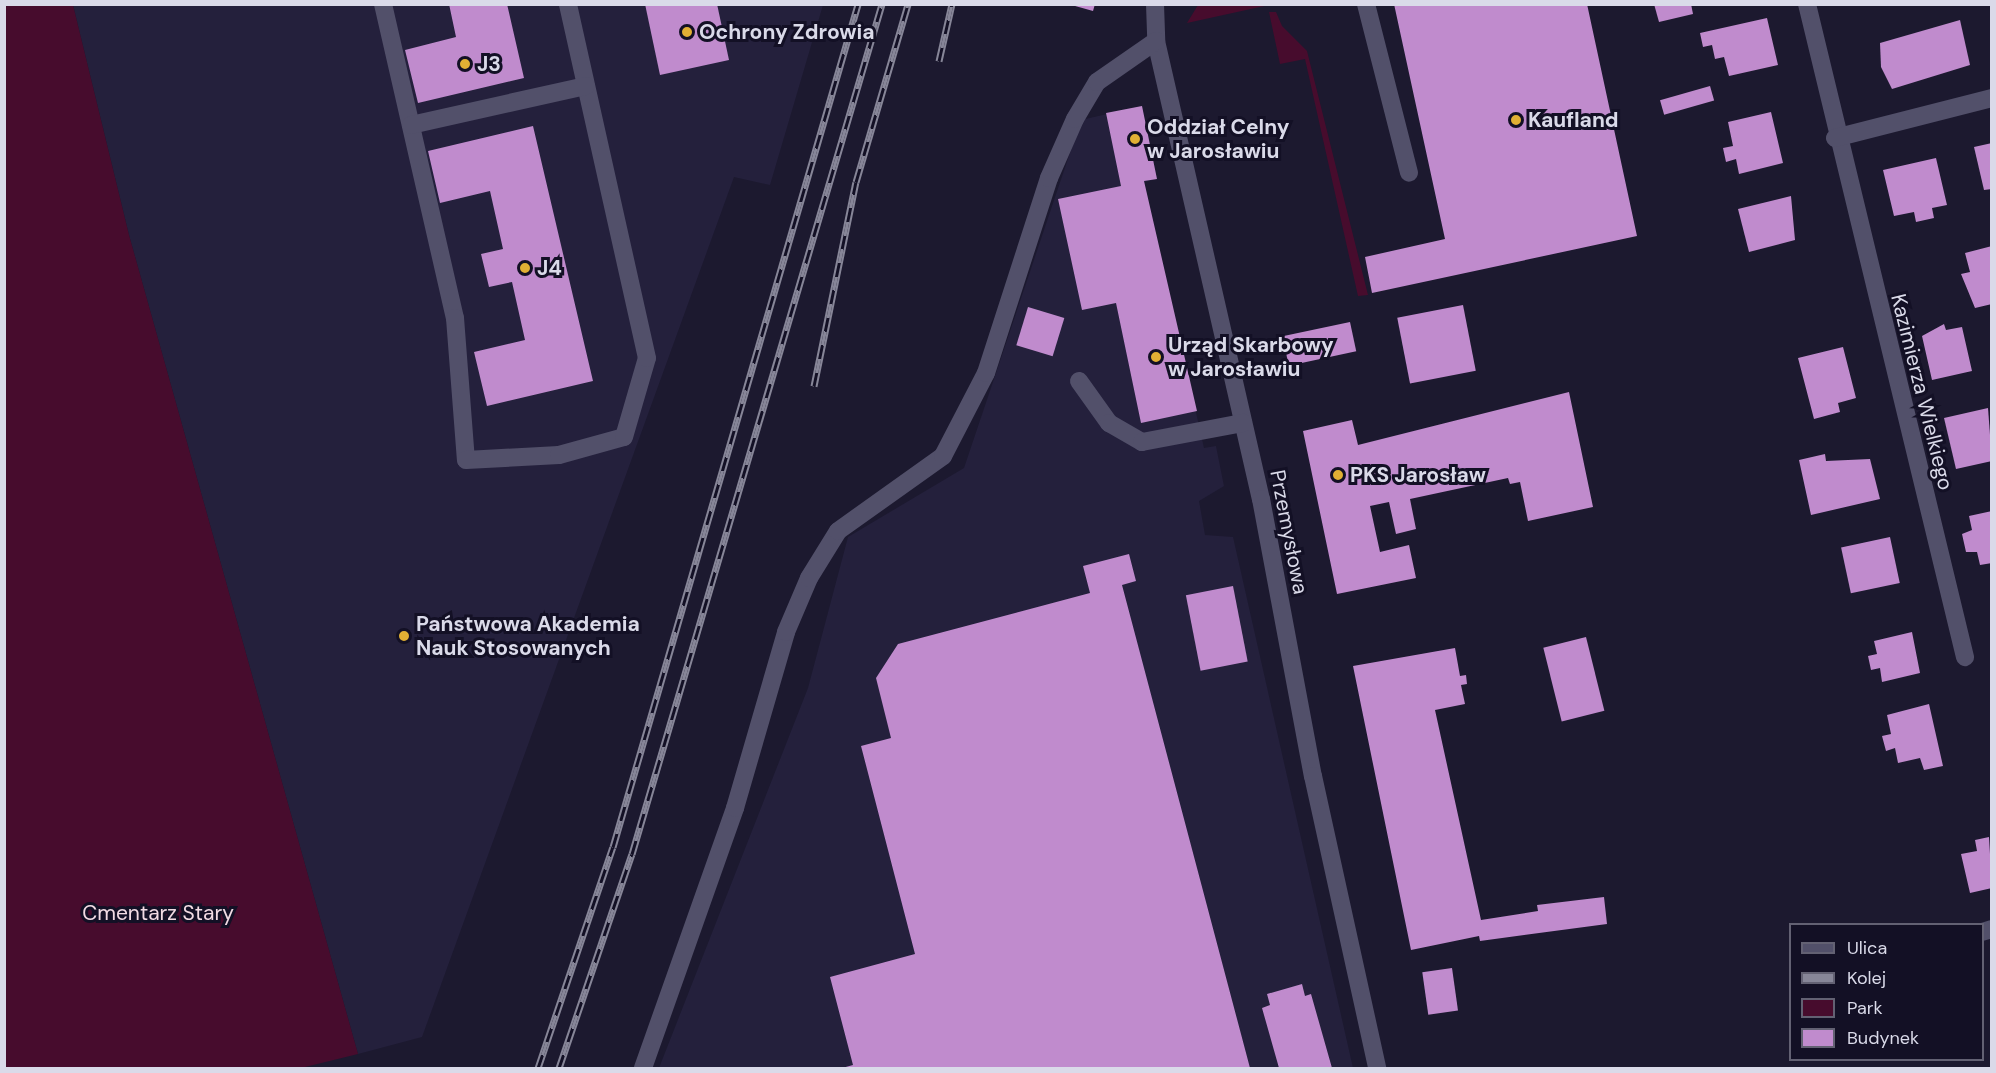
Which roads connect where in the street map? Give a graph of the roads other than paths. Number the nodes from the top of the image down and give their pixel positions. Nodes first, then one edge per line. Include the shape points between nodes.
1 (383, 4) edge
2 (568, 4) edge
3 (1155, 4) edge
4 (1366, 4) edge
5 (1807, 4) edge
6 (1156, 41) junction
7 (586, 86) junction
8 (1992, 98) edge
9 (411, 124) junction
10 (1835, 138) junction
11 (1409, 173) dead end
12 (1079, 381) dead end
13 (1243, 423) junction
14 (1965, 657) dead end
15 (643, 1068) edge
16 (1377, 1068) edge

1 - 9 street
2 - 7 street
3 - 6 street, Przemysłowa
4 - 11 street
5 - 10 street, Kazimierza Wielkiego
6 - 13 street, Przemysłowa
6 - 15 street via 1097,82 1075,119 1049,178 986,373 942,456 838,531 809,578 786,632 735,808
7 - 9 street
7 - 9 street via 647,358 624,437 560,455 466,460 455,318
8 - 10 street
10 - 14 street, Kazimierza Wielkiego
12 - 13 street via 1109,423 1142,442
13 - 16 street, Przemysłowa

